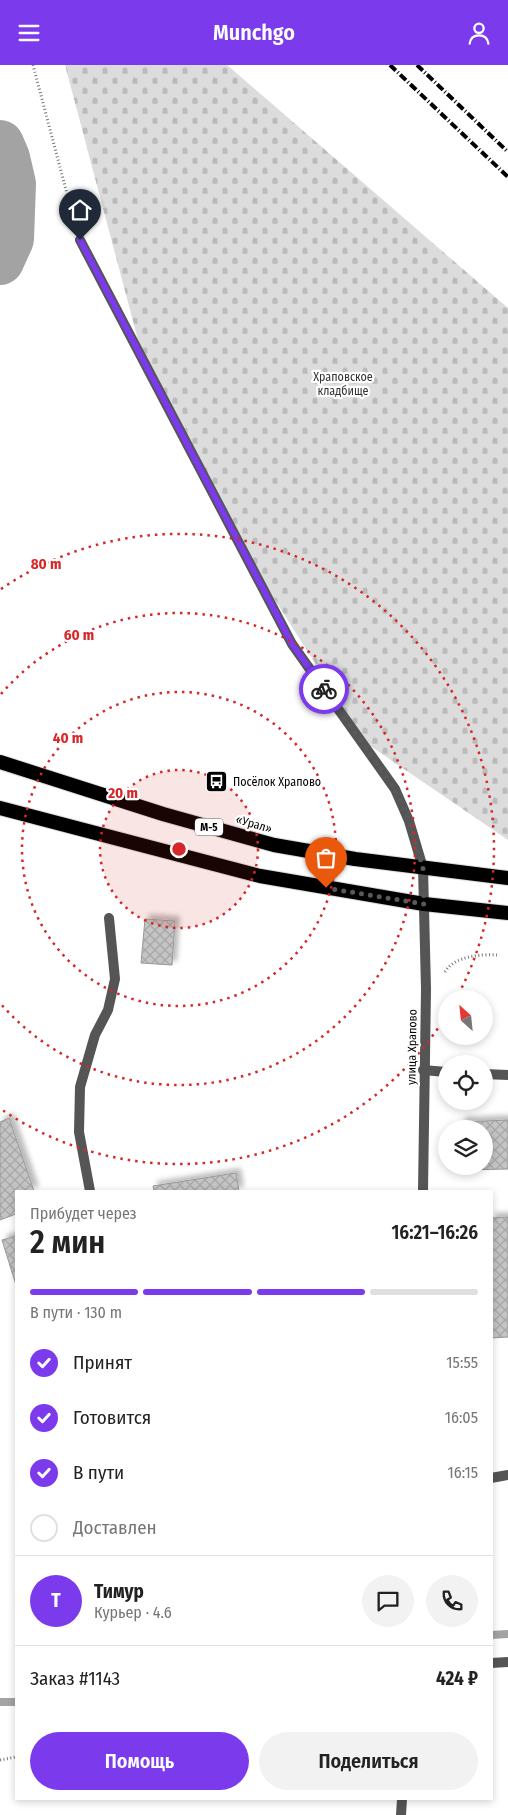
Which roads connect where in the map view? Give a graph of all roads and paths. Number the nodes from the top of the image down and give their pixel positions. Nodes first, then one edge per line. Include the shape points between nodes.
1 (33, 65) edge
2 (80, 240) joint
3 (0, 762) edge
4 (0, 808) edge
5 (0, 816) edge
6 (36, 818) junction
7 (423, 868) junction
8 (508, 878) edge
9 (424, 904) junction
10 (508, 913) edge
11 (109, 918) dead end
12 (498, 955) dead end
13 (444, 977) dead end
14 (424, 1071) junction
15 (438, 1072) edge
16 (493, 1074) edge
17 (508, 1075) edge
18 (90, 1190) edge
19 (423, 1190) edge
20 (508, 1475) edge
21 (493, 1478) edge
22 (508, 1661) edge
23 (493, 1663) edge
24 (15, 1757) edge
25 (0, 1760) edge
26 (402, 1800) edge
27 (401, 1815) edge

1 - 2 path
2 - 7 street, улица Храпово via 292,644 395,789 409,821
3 - 7 highway, «Урал» / М-5 via 274,845
4 - 6 highway
5 - 6 street
6 - 9 highway via 260,876
7 - 8 highway, «Урал» / М-5
7 - 9 street, улица Храпово
9 - 10 highway
9 - 14 street, улица Храпово
11 - 18 street via 114,979 108,1010 96,1035 80,1087 79,1131
12 - 13 path via 484,954 458,960 446,970
14 - 15 street
14 - 19 street, улица Храпово
16 - 17 street
20 - 21 street
22 - 23 street
24 - 25 path
26 - 27 street

